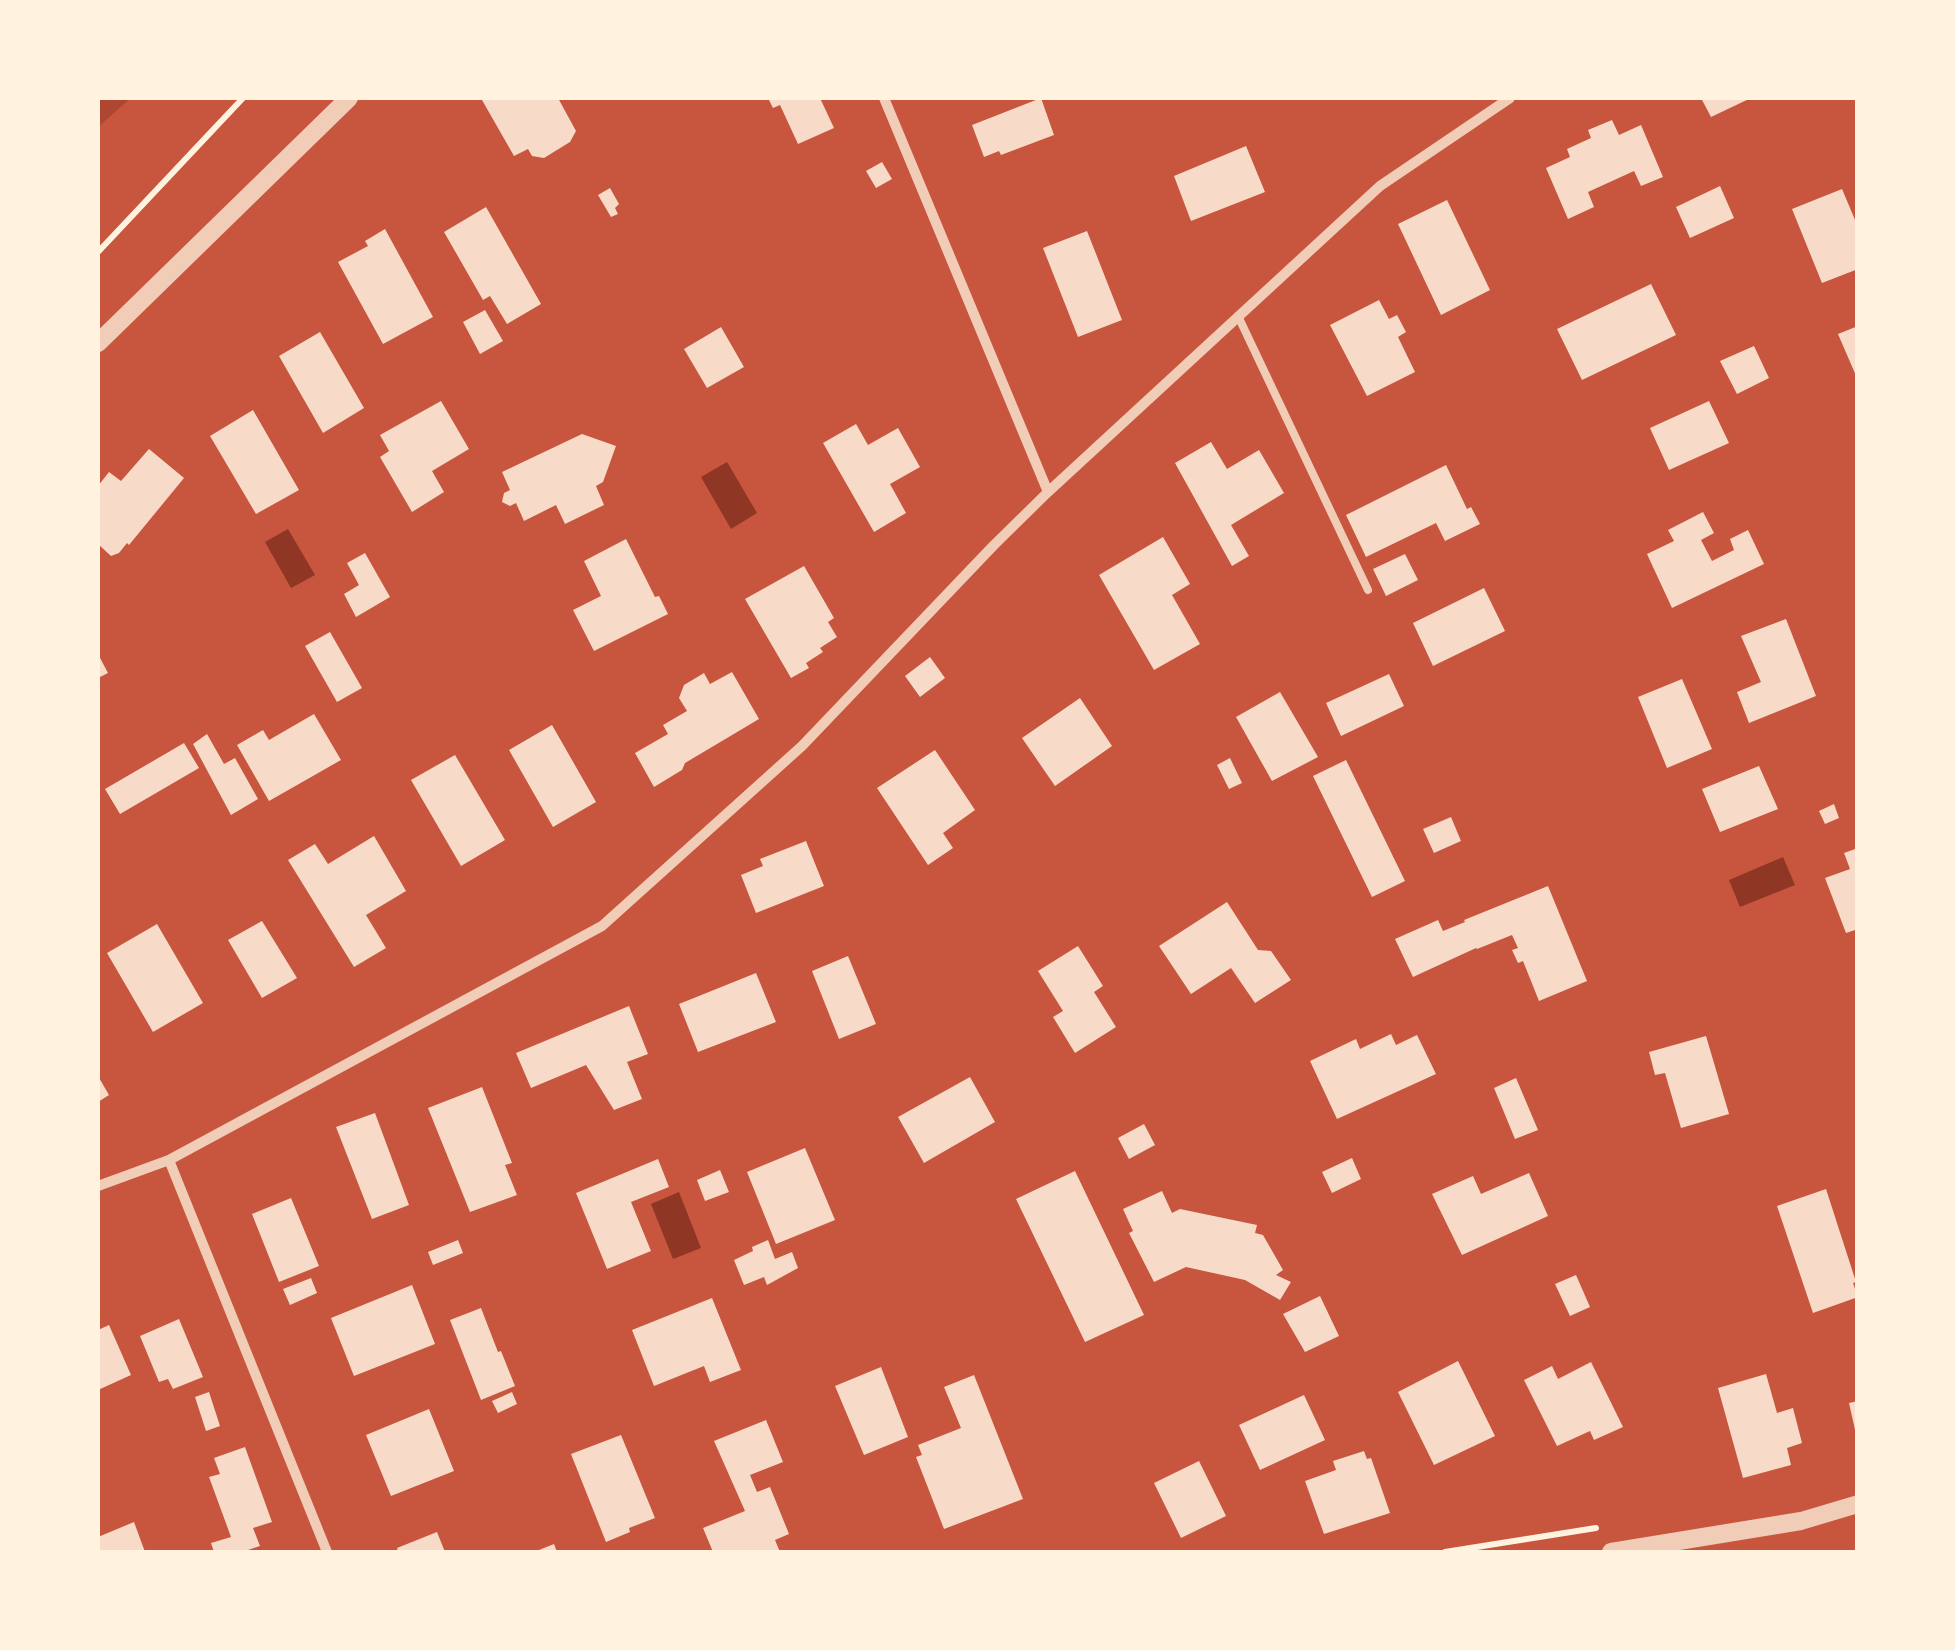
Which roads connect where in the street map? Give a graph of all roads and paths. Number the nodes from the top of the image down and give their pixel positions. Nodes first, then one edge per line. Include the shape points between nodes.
1 (243, 98) edge
2 (349, 98) edge
3 (884, 98) edge
4 (1510, 98) edge
5 (98, 252) edge
6 (1238, 316) junction
7 (98, 343) edge
8 (1048, 492) junction
9 (1368, 590) dead end
10 (169, 1160) junction
11 (98, 1186) edge
12 (1858, 1504) edge
13 (327, 1552) edge
14 (1610, 1552) edge

1 - 5 path
2 - 7 street
3 - 8 street
4 - 6 street via 1380,186
6 - 8 street
6 - 9 lane
8 - 10 street via 802,746 602,926
10 - 11 street
10 - 13 street
12 - 14 street via 1801,1521

